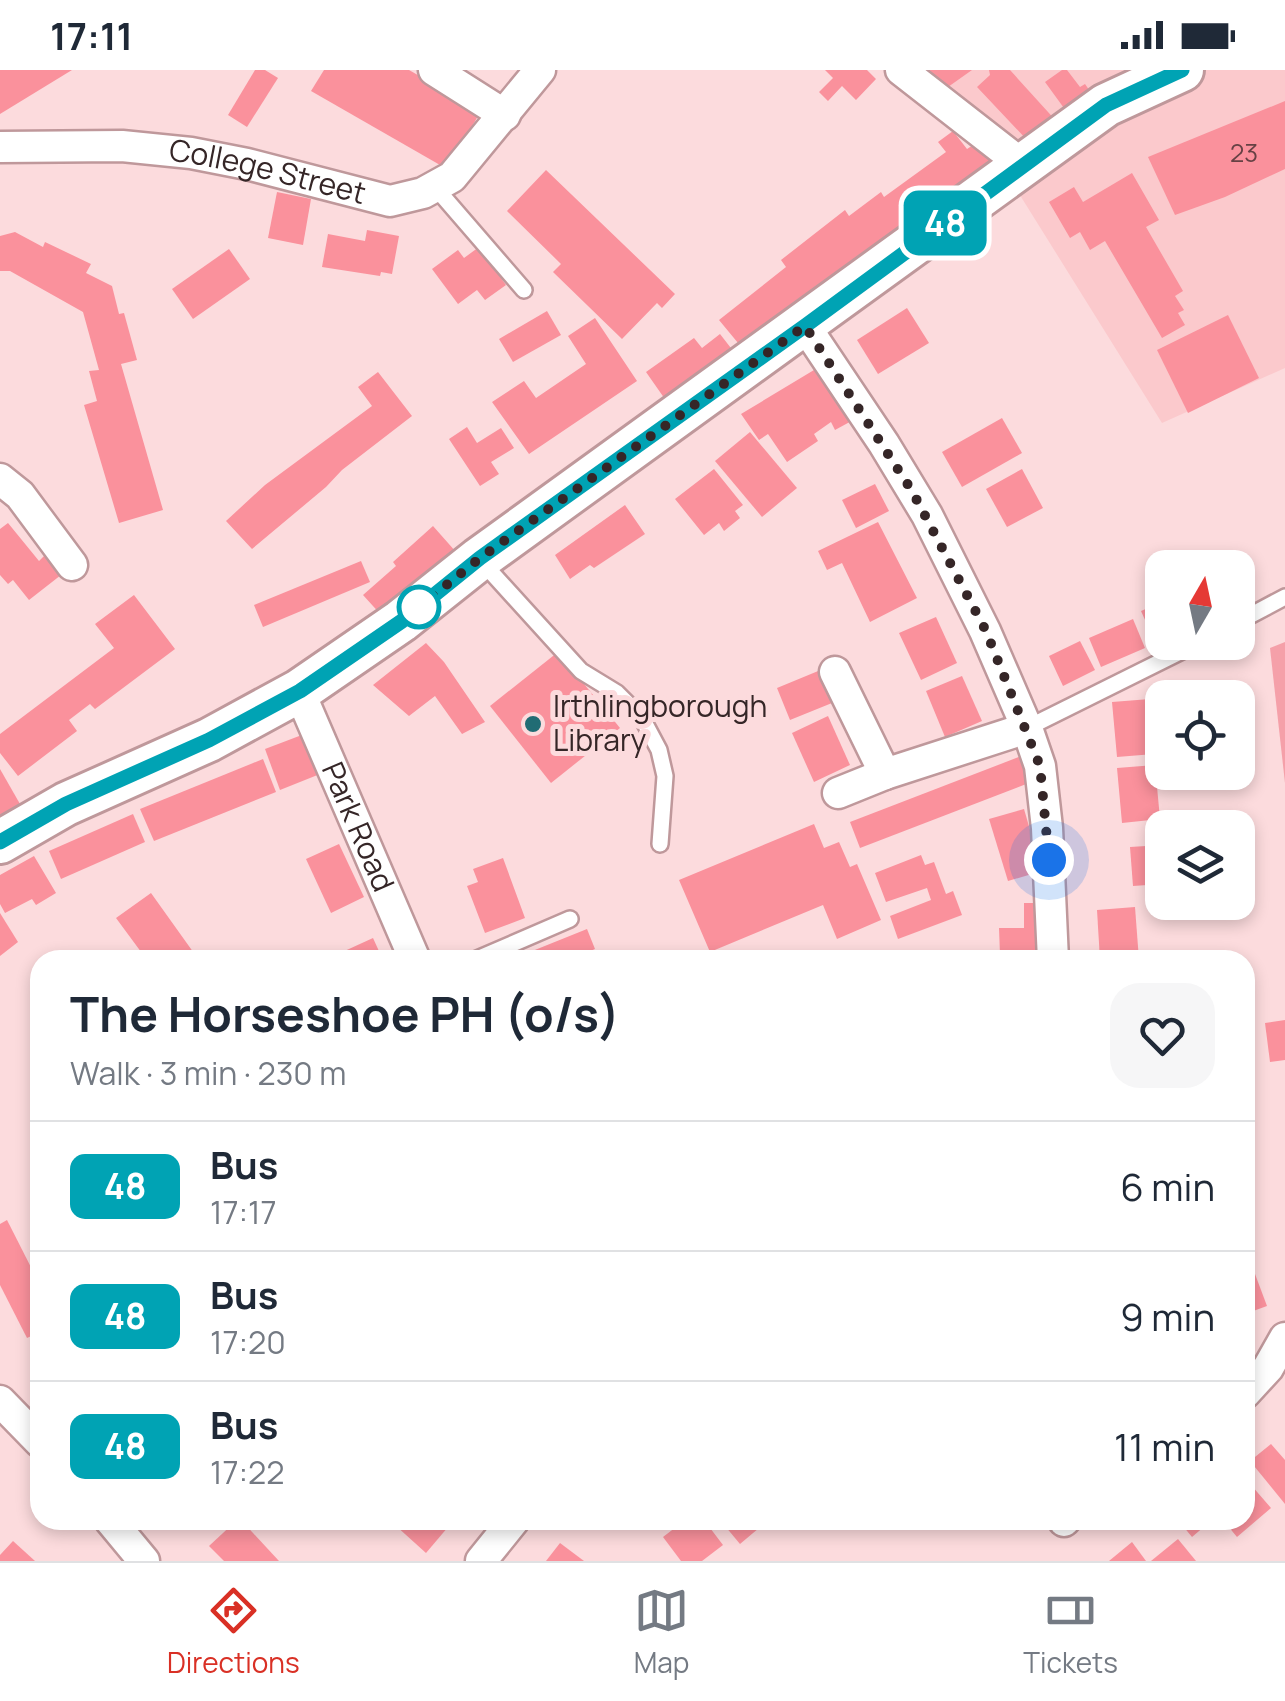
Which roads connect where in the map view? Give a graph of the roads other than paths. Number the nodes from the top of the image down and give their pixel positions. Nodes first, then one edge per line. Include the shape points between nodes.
1 (434, 70) edge
2 (540, 70) edge
3 (902, 70) edge
4 (1182, 70) edge
5 (504, 115) junction
6 (0, 147) edge
7 (1024, 166) junction
8 (435, 186) junction
9 (524, 290) dead end
10 (805, 326) junction
11 (20, 486) edge
12 (480, 558) junction
13 (72, 564) dead end
14 (1285, 598) edge
15 (1255, 613) edge
16 (1164, 660) edge
17 (835, 672) dead end
18 (300, 691) junction
19 (1027, 728) junction
20 (885, 774) junction
21 (838, 793) dead end
22 (0, 842) edge
23 (660, 844) dead end
24 (570, 919) dead end
25 (411, 950) edge
26 (498, 950) edge
27 (1053, 950) edge
28 (1285, 1338) edge
29 (1255, 1382) edge
30 (0, 1400) edge
31 (30, 1432) edge
32 (118, 1530) edge
33 (506, 1530) edge
34 (144, 1561) edge
35 (482, 1561) edge

1 - 5 street
2 - 5 street, College Street
3 - 7 street
4 - 7 main road via 1106,105
5 - 8 street, College Street via 452,177
6 - 8 street, College Street via 191,153 390,201
7 - 10 main road
8 - 9 lane
10 - 12 main road
10 - 19 street via 926,515
11 - 13 street
12 - 18 main road
12 - 23 lane via 581,670 642,718 665,776
14 - 15 lane
16 - 19 lane
17 - 20 street
18 - 22 main road
18 - 25 street, Park Road
19 - 20 street
19 - 27 street via 1040,766
20 - 21 street
24 - 26 lane
28 - 29 street
30 - 31 street
32 - 34 street
33 - 35 street

